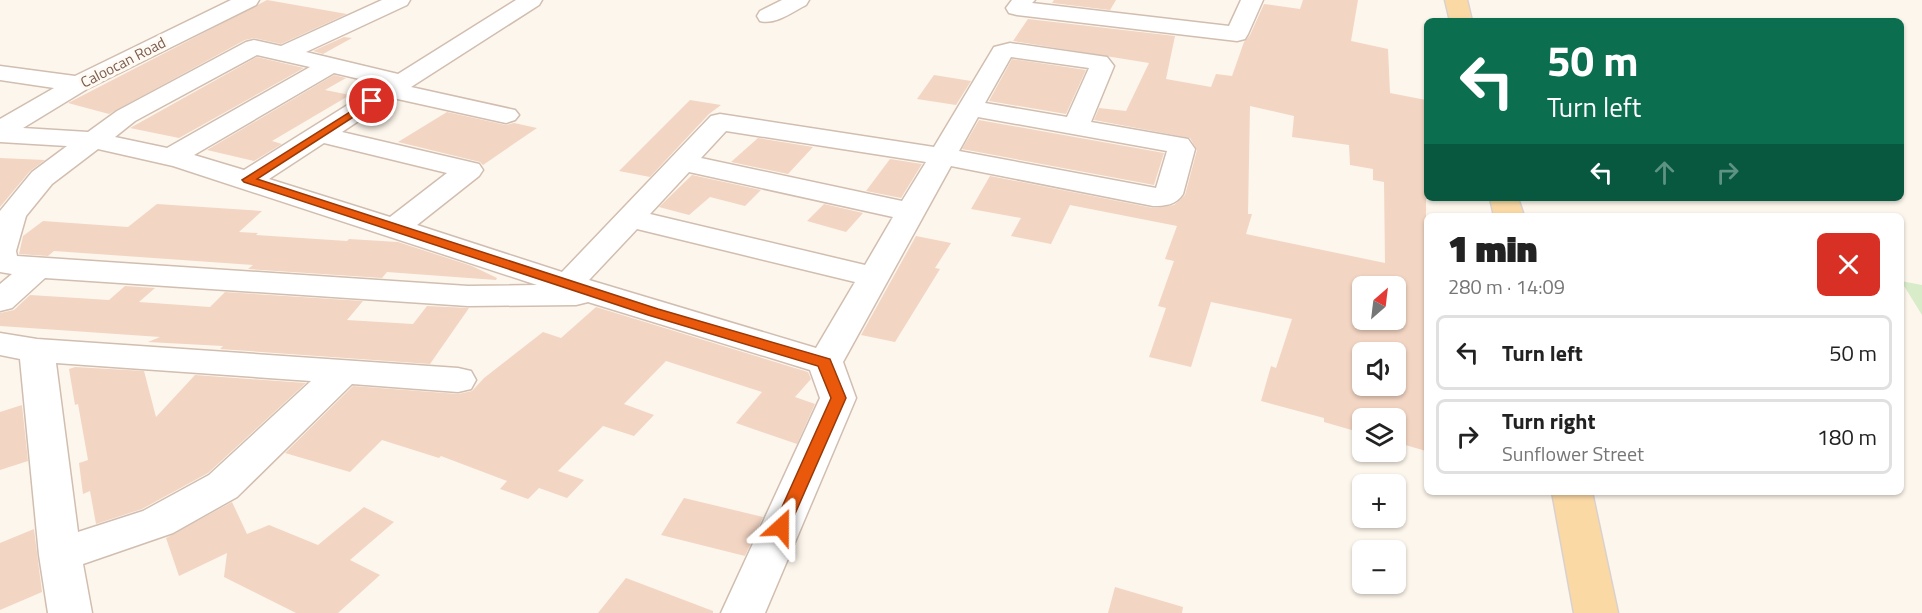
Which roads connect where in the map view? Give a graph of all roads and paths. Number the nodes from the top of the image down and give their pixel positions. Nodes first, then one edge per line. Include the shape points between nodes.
1 (248, 0) edge
2 (399, 0) edge
3 (531, 0) edge
4 (798, 0) edge
5 (1024, 0) edge
6 (1124, 0) edge
7 (1252, 0) edge
8 (1456, 0) edge
9 (768, 16) dead end
10 (1460, 18) edge
11 (1111, 19) junction
12 (283, 54) junction
13 (331, 65) junction
14 (0, 73) edge
15 (78, 84) junction
16 (396, 86) junction
17 (970, 108) junction
18 (506, 116) dead end
19 (1076, 127) junction
20 (0, 132) edge
21 (319, 134) junction
22 (91, 140) junction
23 (942, 156) junction
24 (168, 158) junction
25 (682, 162) junction
26 (248, 180) junction
27 (911, 213) junction
28 (630, 218) junction
29 (396, 228) junction
30 (37, 268) junction
31 (875, 277) junction
32 (568, 284) junction
33 (602, 295) junction
34 (0, 301) edge
35 (19, 347) edge
36 (825, 362) junction
37 (343, 372) junction
38 (458, 380) dead end
39 (1573, 495) edge
40 (60, 555) junction
41 (70, 613) edge
42 (743, 613) edge
43 (1596, 613) edge

1 - 15 street, Caloocan Road
2 - 12 street
3 - 16 street
4 - 9 street
5 - 11 street via 1017,8
6 - 11 street
7 - 11 street via 1237,34
8 - 10 main road
12 - 13 street
12 - 22 street via 254,47 126,116
13 - 16 street
13 - 24 street
14 - 15 street
15 - 20 street, Caloocan Road
16 - 18 street
16 - 21 street
17 - 19 street
17 - 19 street via 1002,52 1099,62 1102,66
17 - 23 street
19 - 23 street via 1178,145 1181,149 1169,194 1154,197
20 - 22 street
21 - 26 street
21 - 29 street via 469,170
22 - 24 street
22 - 30 street via 42,178 12,215 2,251 3,263
23 - 25 street via 720,122
23 - 27 street
24 - 26 street
25 - 27 street
25 - 28 street
26 - 29 street
27 - 31 street
28 - 31 street
28 - 32 street
29 - 32 street
30 - 33 street via 468,296
30 - 34 street
31 - 36 street
32 - 33 street
33 - 36 street
35 - 37 street
35 - 40 street
36 - 42 street via 838,398
37 - 38 street
37 - 40 street via 223,486 158,522
39 - 43 main road
40 - 41 street

